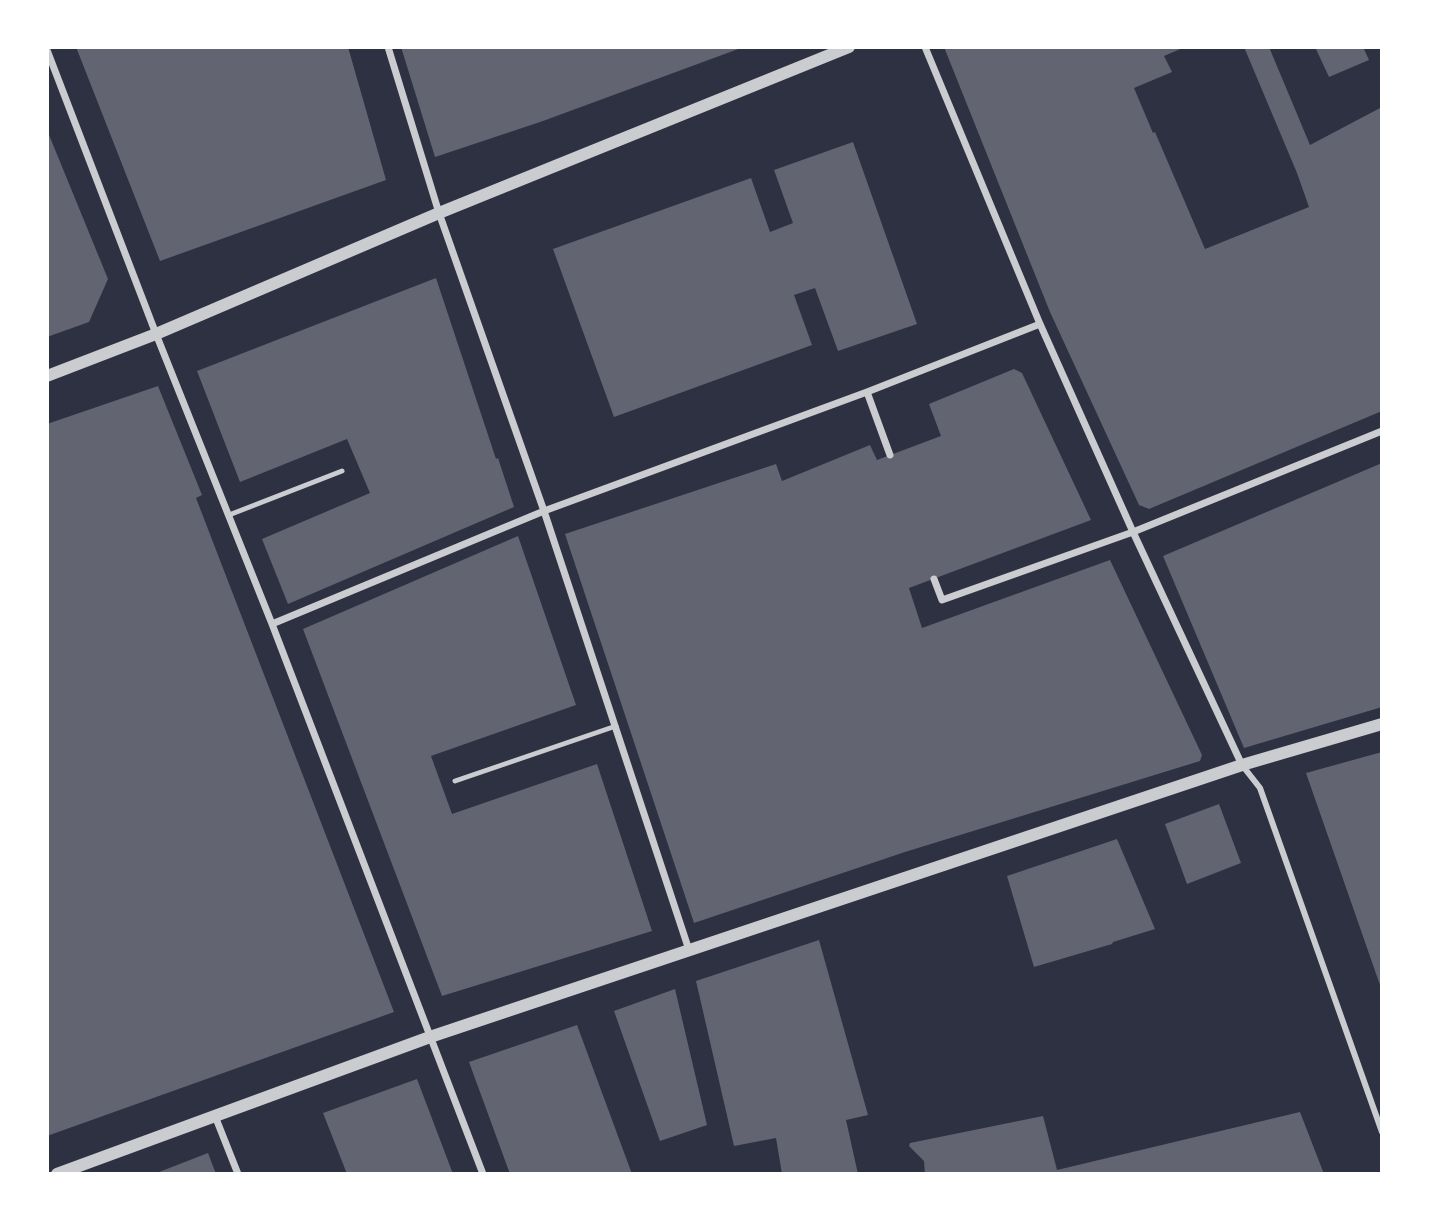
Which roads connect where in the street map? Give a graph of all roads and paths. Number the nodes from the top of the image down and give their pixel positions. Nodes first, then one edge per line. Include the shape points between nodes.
1 (388, 47) edge
2 (849, 47) edge
3 (925, 47) edge
4 (47, 50) edge
5 (439, 213) junction
6 (1040, 324) junction
7 (156, 334) junction
8 (47, 376) edge
9 (867, 392) junction
10 (1382, 431) edge
11 (890, 455) dead end
12 (342, 471) dead end
13 (544, 512) junction
14 (229, 515) junction
15 (1133, 532) junction
16 (934, 579) dead end
17 (272, 624) junction
18 (1382, 724) edge
19 (616, 726) junction
20 (1242, 765) junction
21 (455, 781) dead end
22 (689, 950) junction
23 (430, 1037) junction
24 (215, 1116) junction
25 (1382, 1132) edge
26 (57, 1174) edge
27 (238, 1174) edge
28 (483, 1174) edge

1 - 5 street
2 - 5 street
3 - 6 street
4 - 7 street
5 - 7 street
5 - 13 street
6 - 9 street
6 - 15 street
7 - 8 street
7 - 14 street
9 - 11 street
9 - 13 street
10 - 15 street
12 - 14 lane
13 - 17 street
13 - 19 street
14 - 17 street
15 - 16 street via 942,600
15 - 20 street
17 - 23 street
18 - 20 street
19 - 21 lane
19 - 22 street
20 - 22 street
20 - 25 street via 1260,788
22 - 23 street
23 - 24 street
23 - 28 street
24 - 26 street
24 - 27 street

